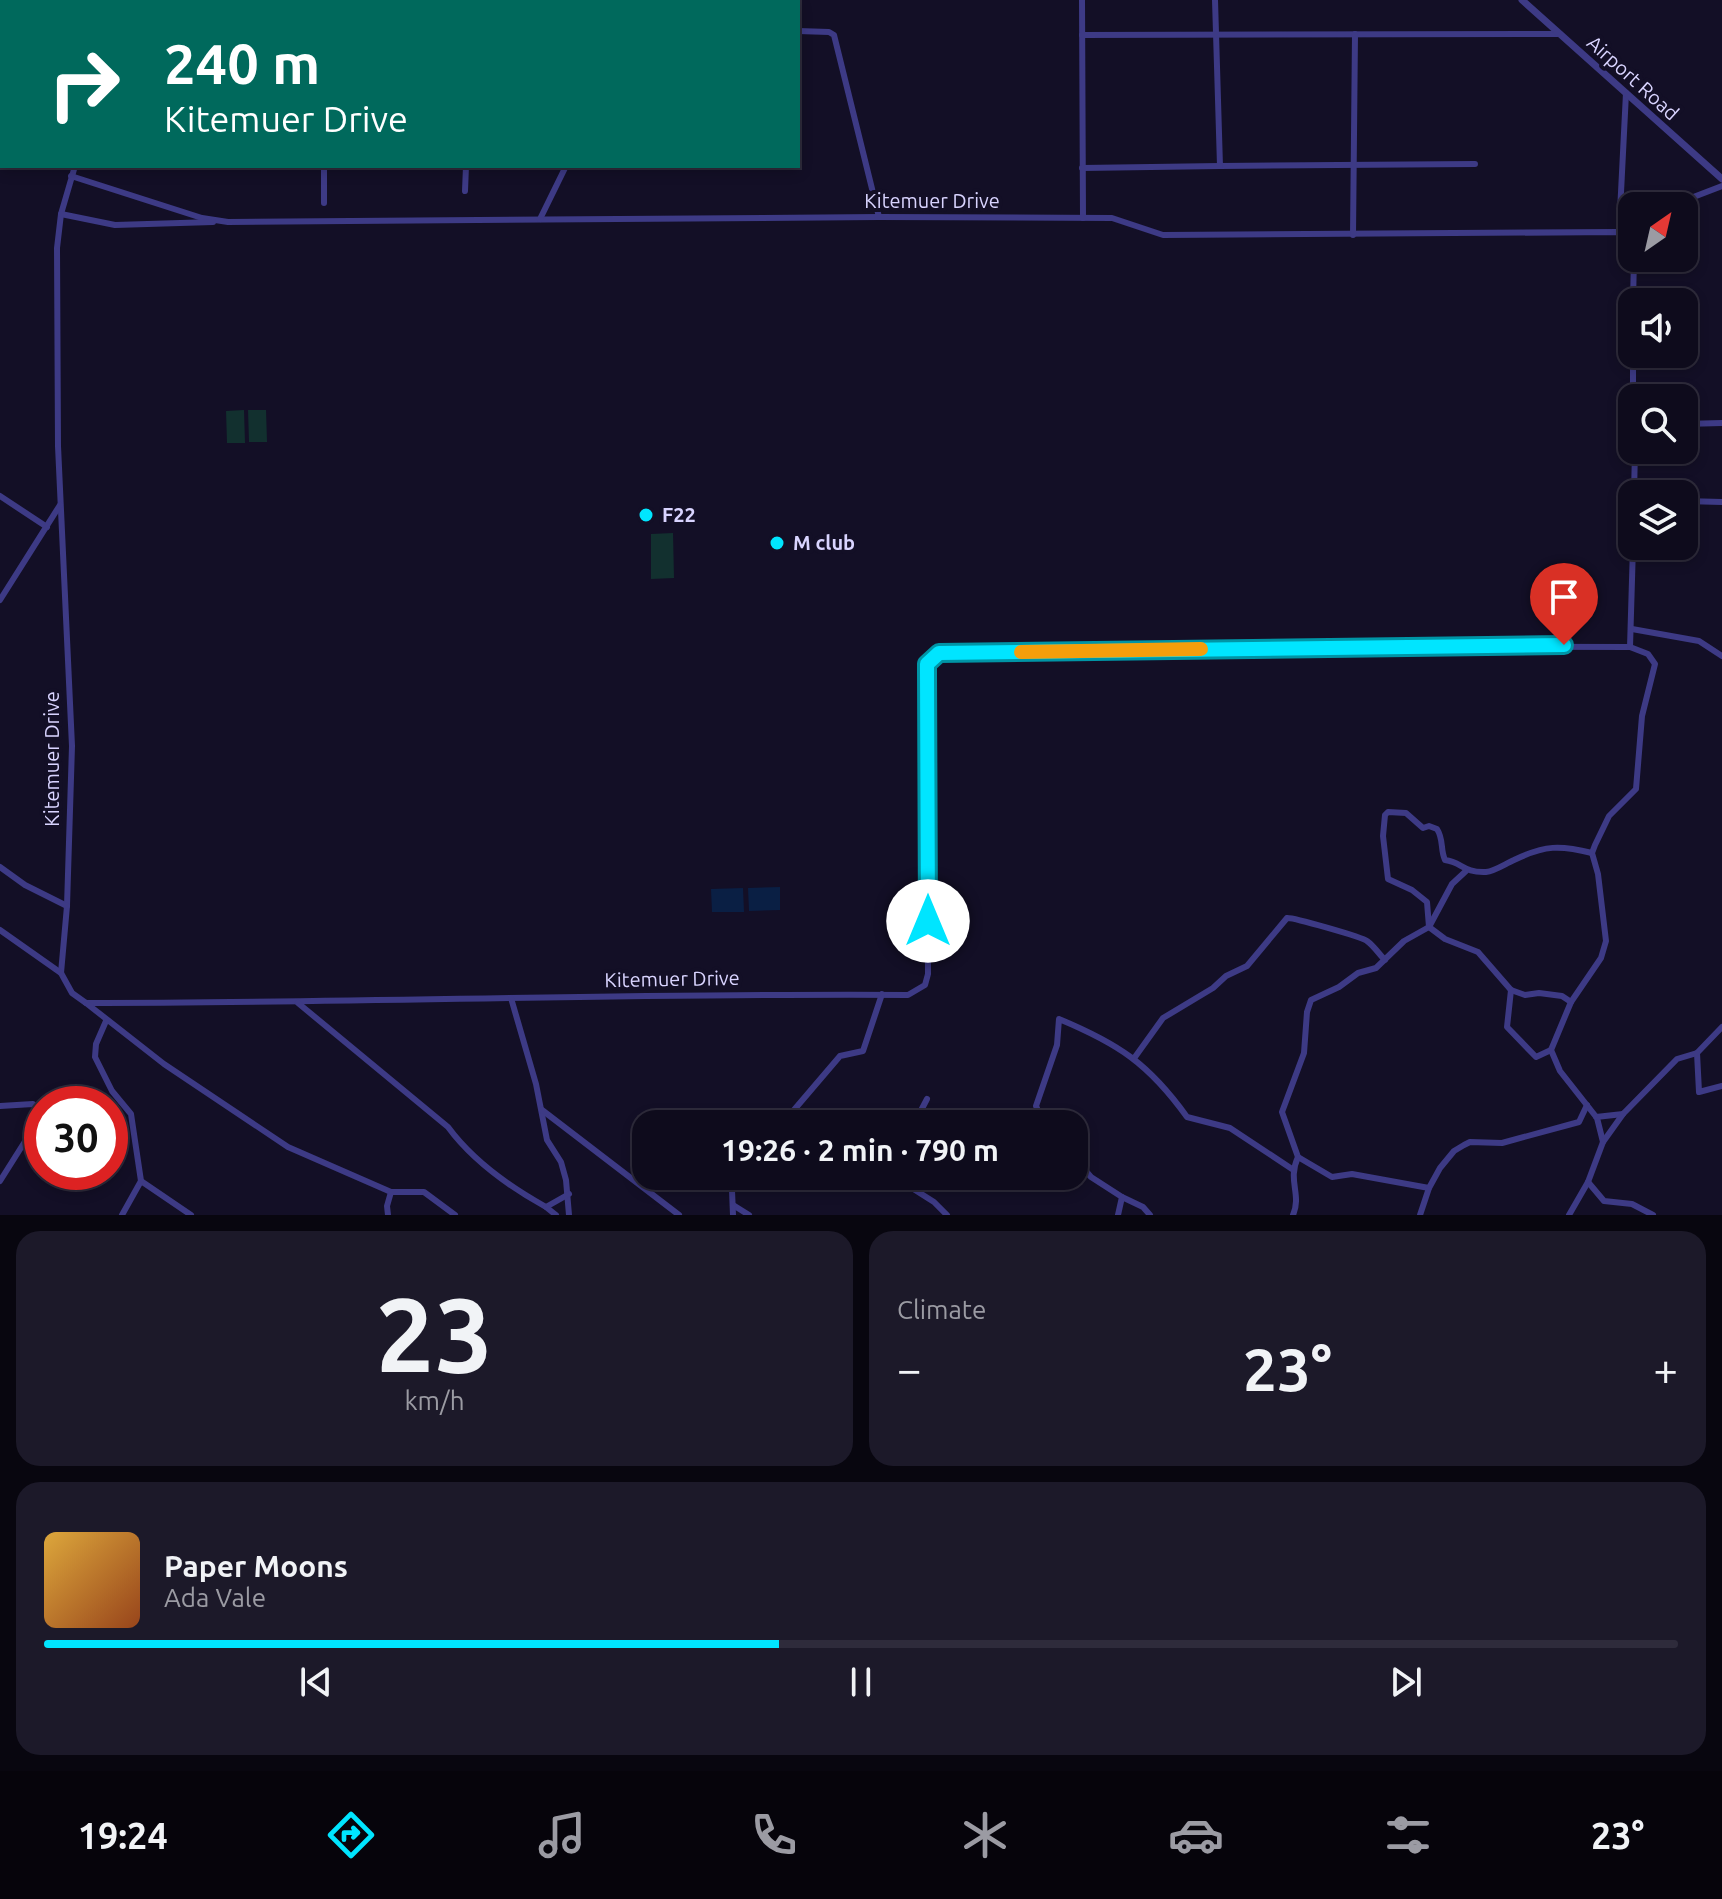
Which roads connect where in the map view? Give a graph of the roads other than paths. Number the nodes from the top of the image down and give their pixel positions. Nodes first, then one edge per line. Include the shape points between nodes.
1 (1082, 0) edge
2 (1215, 0) edge
3 (1522, 0) edge
4 (800, 31) edge
5 (1216, 34) junction
6 (1355, 34) junction
7 (1560, 34) junction
8 (1082, 35) junction
9 (1626, 93) junction
10 (1475, 164) dead end
11 (1354, 165) junction
12 (1220, 166) junction
13 (74, 168) edge
14 (324, 168) edge
15 (466, 168) edge
16 (565, 168) edge
17 (1082, 168) junction
18 (71, 176) junction
19 (1722, 179) edge
20 (1722, 186) edge
21 (465, 191) dead end
22 (1621, 192) edge
23 (1698, 195) edge
24 (324, 203) dead end
25 (61, 214) junction
26 (879, 217) junction
27 (1083, 218) junction
28 (540, 219) junction
29 (228, 222) junction
30 (1618, 232) edge
31 (1353, 235) junction
32 (1722, 423) edge
33 (1698, 424) edge
34 (0, 496) edge
35 (1698, 501) edge
36 (1722, 502) edge
37 (60, 505) junction
38 (47, 527) junction
39 (1633, 560) edge
40 (0, 600) edge
41 (1632, 629) junction
42 (1630, 647) junction
43 (1722, 656) edge
44 (1592, 853) junction
45 (0, 867) edge
46 (1466, 871) junction
47 (67, 906) junction
48 (1429, 927) junction
49 (0, 930) edge
50 (1385, 960) junction
51 (61, 973) junction
52 (1511, 990) junction
53 (882, 994) junction
54 (511, 998) junction
55 (1571, 1002) junction
56 (86, 1003) junction
57 (298, 1003) junction
58 (106, 1021) junction
59 (1722, 1027) edge
60 (1551, 1050) junction
61 (1697, 1053) junction
62 (1135, 1057) junction
63 (1722, 1086) edge
64 (927, 1099) dead end
65 (1587, 1105) junction
66 (0, 1106) edge
67 (542, 1110) junction
68 (794, 1110) edge
69 (921, 1110) edge
70 (1038, 1110) edge
71 (1623, 1114) junction
72 (1596, 1117) junction
73 (1603, 1142) junction
74 (1298, 1157) junction
75 (1292, 1169) junction
76 (1088, 1173) edge
77 (0, 1181) edge
78 (141, 1181) junction
79 (1588, 1182) junction
80 (1429, 1188) junction
81 (734, 1190) edge
82 (915, 1190) edge
83 (391, 1192) junction
84 (569, 1194) junction
85 (1122, 1197) junction
86 (733, 1205) junction
87 (546, 1207) junction
88 (122, 1215) edge
89 (191, 1215) edge
90 (388, 1215) edge
91 (455, 1215) edge
92 (556, 1215) edge
93 (569, 1215) edge
94 (679, 1215) edge
95 (733, 1215) edge
96 (749, 1215) edge
97 (947, 1215) edge
98 (1118, 1215) edge
99 (1150, 1215) edge
100 (1293, 1215) edge
101 (1420, 1215) edge
102 (1569, 1215) edge
103 (1653, 1215) edge

1 - 8 street
2 - 5 street
3 - 7 street, Airport Road
4 - 26 street via 834,35
5 - 6 street
5 - 8 street
5 - 12 street
6 - 7 street
6 - 11 street
7 - 9 street, Airport Road
8 - 17 street
9 - 19 street, Airport Road
9 - 22 street
10 - 11 street
11 - 12 street
11 - 31 street
12 - 17 street
13 - 18 street
14 - 24 street
15 - 21 street
16 - 28 street
17 - 27 street
18 - 25 street, Kitemuer Drive
18 - 29 street, Kitemuer Drive
20 - 23 street
25 - 29 street, Kitemuer Drive via 115,225
25 - 37 street, Kitemuer Drive
26 - 27 street, Kitemuer Drive
26 - 28 street, Kitemuer Drive
27 - 31 street, Kitemuer Drive via 1112,218 1163,235
28 - 29 street, Kitemuer Drive
30 - 31 street, Kitemuer Drive
32 - 33 street
34 - 38 street
35 - 36 street
37 - 38 street
37 - 47 street, Kitemuer Drive via 72,746
38 - 40 street
39 - 41 street
41 - 42 street
41 - 43 street via 1699,641
42 - 44 street via 1648,654 1655,664 1642,716 1636,789 1609,816
42 - 53 street, Kitemuer Drive via 939,653 927,664 928,974 918,991
44 - 46 street via 1554,846 1489,872
44 - 55 street via 1606,941 1601,958
45 - 47 street
46 - 48 street via 1452,884
46 - 48 street via 1445,860 1437,829 1423,828 1406,813 1385,813 1388,879 1427,902
47 - 51 street, Kitemuer Drive
48 - 50 street
48 - 52 street via 1478,952
49 - 51 street
50 - 62 street via 1366,939 1287,918 1247,966 1163,1018
50 - 74 street via 1311,1000 1304,1053 1282,1112
51 - 56 street via 72,993
52 - 55 street via 1562,996
52 - 60 street via 1507,1027 1536,1057
53 - 54 street, Kitemuer Drive
53 - 68 street via 863,1051 840,1056
54 - 57 street, Kitemuer Drive
54 - 67 street
55 - 60 street
56 - 57 street, Kitemuer Drive
56 - 58 street
57 - 87 street via 448,1127 471,1154
58 - 78 street via 95,1057 131,1114
58 - 83 street via 288,1147
59 - 61 street
60 - 65 street
61 - 63 street via 1699,1092
61 - 71 street via 1677,1059
62 - 70 street via 1059,1019
62 - 75 street via 1187,1117 1230,1128
64 - 69 street
65 - 72 street
65 - 80 street via 1579,1122 1502,1143 1464,1145
66 - 77 street via 33,1104 41,1116
67 - 84 street via 547,1140 561,1162
67 - 94 street
71 - 72 street
71 - 73 street
72 - 73 street
73 - 79 street
74 - 75 street
74 - 80 street via 1332,1177 1352,1174
75 - 100 street via 1297,1207
76 - 85 street
78 - 88 street
78 - 89 street
79 - 102 street
79 - 103 street via 1604,1201 1632,1204
80 - 101 street
81 - 86 street
82 - 97 street
83 - 90 street
83 - 91 street via 424,1192
84 - 87 street
84 - 93 street
85 - 98 street
85 - 99 street
86 - 95 street
86 - 96 street
87 - 92 street

